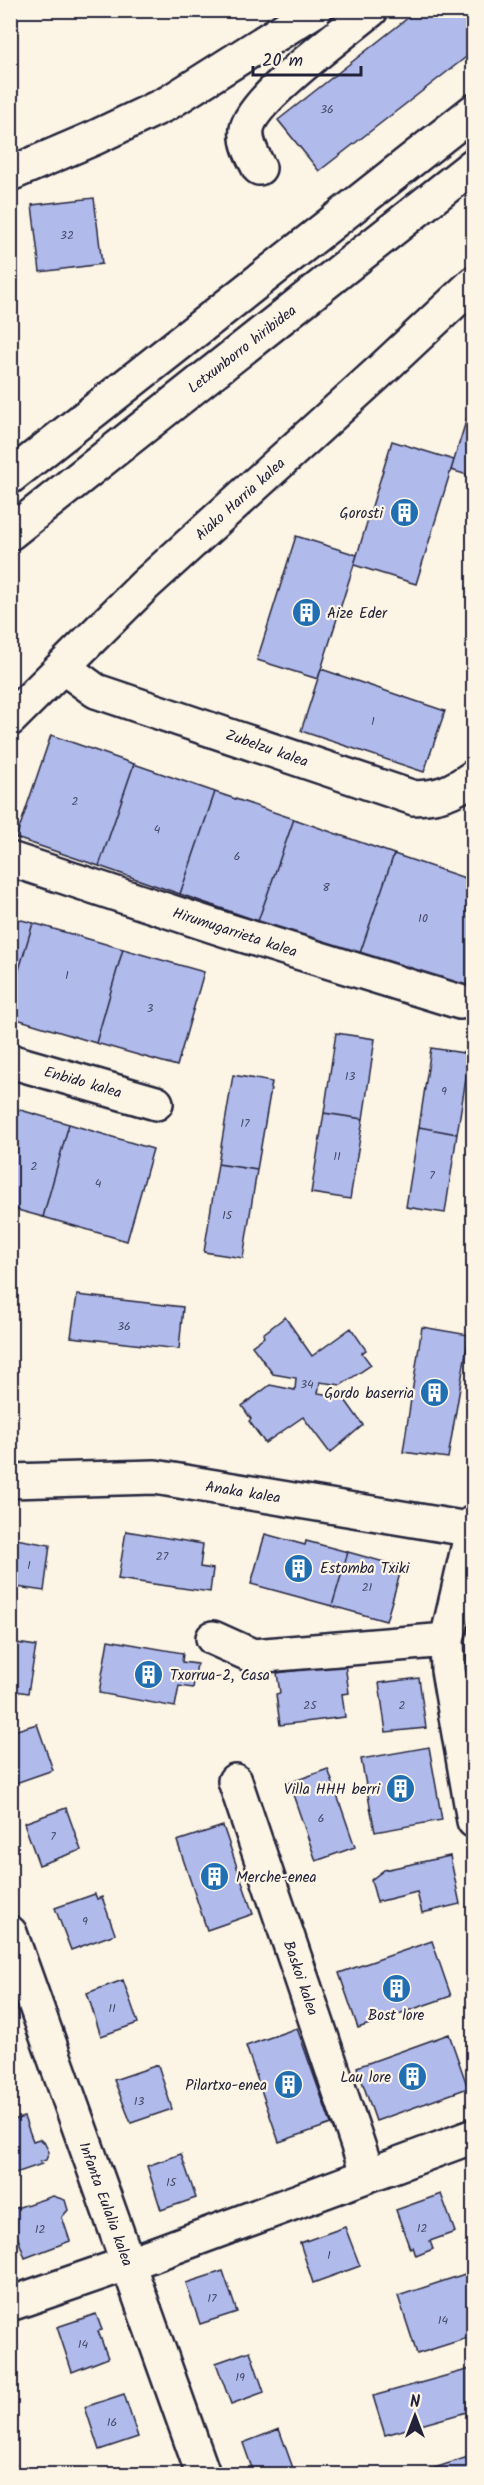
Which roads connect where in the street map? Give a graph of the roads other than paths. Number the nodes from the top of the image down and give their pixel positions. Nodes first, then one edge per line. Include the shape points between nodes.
1 (315, 10) edge
2 (371, 10) edge
3 (474, 111) edge
4 (474, 165) edge
5 (259, 168) dead end
6 (10, 174) edge
7 (474, 283) edge
8 (10, 477) edge
9 (10, 533) edge
10 (63, 668) junction
11 (10, 719) edge
12 (474, 777) edge
13 (10, 859) edge
14 (460, 1002) dead end
15 (10, 1061) edge
16 (156, 1103) dead end
17 (10, 1481) edge
18 (473, 1527) edge
19 (213, 1638) dead end
20 (447, 1640) junction
21 (235, 1781) dead end
22 (474, 1821) edge
23 (10, 1933) edge
24 (474, 2136) edge
25 (368, 2175) junction
26 (127, 2264) junction
27 (10, 2304) edge
28 (203, 2475) edge

1 - 6 street via 168,103
2 - 5 street via 272,92 250,121 249,149
3 - 8 street
4 - 9 street, Letxunborro hiribidea
7 - 10 street, Aiako Harria kalea via 145,585
10 - 11 street, Aiako Harria kalea
10 - 12 street, Zubelzu kalea via 96,691 414,798 452,792
13 - 14 street, Hirumugarrieta kalea
15 - 16 street, Enbido kalea
17 - 18 street, Anaka kalea via 155,1477
18 - 20 street
19 - 20 street via 253,1656
20 - 22 street via 448,1670
21 - 25 street, Baskoi kalea
23 - 26 street, Infanta Eulalia kalea
24 - 25 street
25 - 26 street
26 - 27 street
26 - 28 street, Infanta Eulalia kalea

